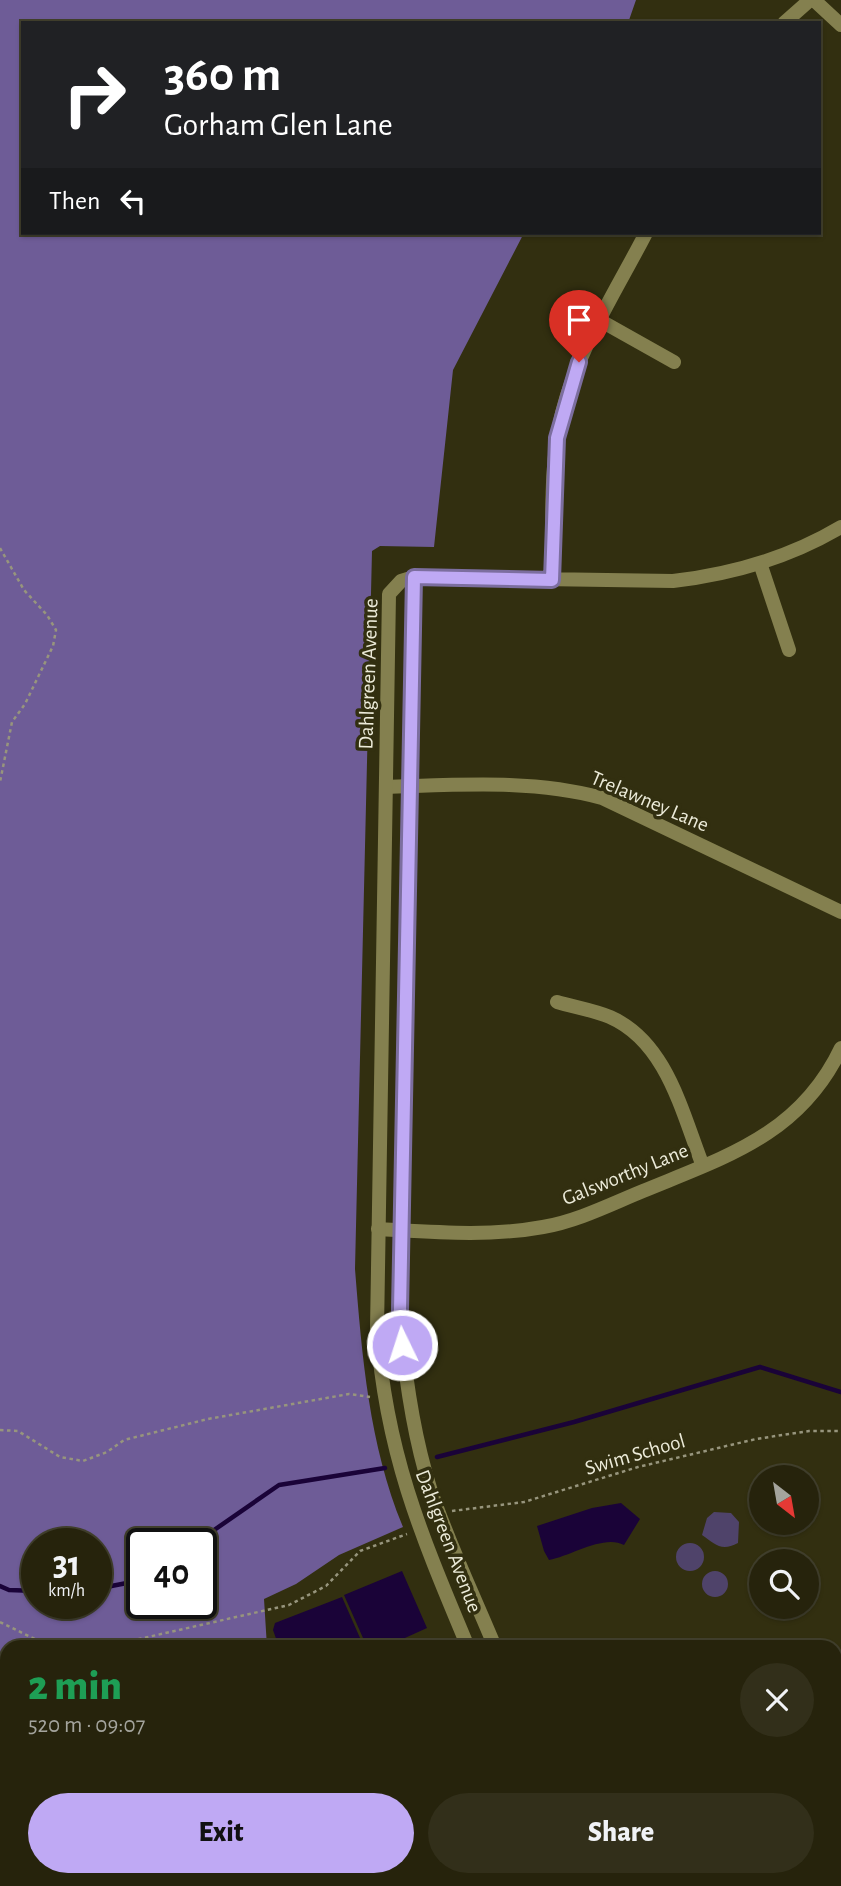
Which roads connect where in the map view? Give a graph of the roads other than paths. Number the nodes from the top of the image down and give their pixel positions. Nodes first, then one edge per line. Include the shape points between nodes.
1 (812, 0) edge
2 (786, 21) edge
3 (841, 25) edge
4 (645, 235) edge
5 (601, 321) junction
6 (674, 362) dead end
7 (841, 527) edge
8 (760, 563) junction
9 (414, 577) junction
10 (552, 580) junction
11 (789, 650) dead end
12 (410, 786) junction
13 (386, 787) junction
14 (841, 912) edge
15 (557, 1002) dead end
16 (841, 1048) edge
17 (703, 1166) junction
18 (378, 1229) junction
19 (403, 1230) junction
20 (465, 1640) edge
21 (492, 1640) edge

1 - 2 street
1 - 3 street
4 - 5 street
5 - 6 street
5 - 10 street via 579,362 557,438
7 - 8 street
8 - 10 street via 673,581
8 - 11 street
9 - 10 street
9 - 12 street, Dahlgreen Avenue
9 - 13 street, Dahlgreen Avenue via 401,580 389,594
12 - 13 street, Trelawney Lane
12 - 14 street, Trelawney Lane via 543,787 602,798
12 - 19 street, Dahlgreen Avenue
13 - 18 street, Dahlgreen Avenue
15 - 17 street via 609,1017 648,1046 666,1072
16 - 17 street, Galsworthy Lane via 825,1079 785,1122 747,1147
17 - 19 street, Galsworthy Lane via 546,1227 487,1233
18 - 19 street, Galsworthy Lane
18 - 20 street, Dahlgreen Avenue via 379,1357 395,1452 414,1518
19 - 21 street, Dahlgreen Avenue via 400,1310 404,1360 424,1467

